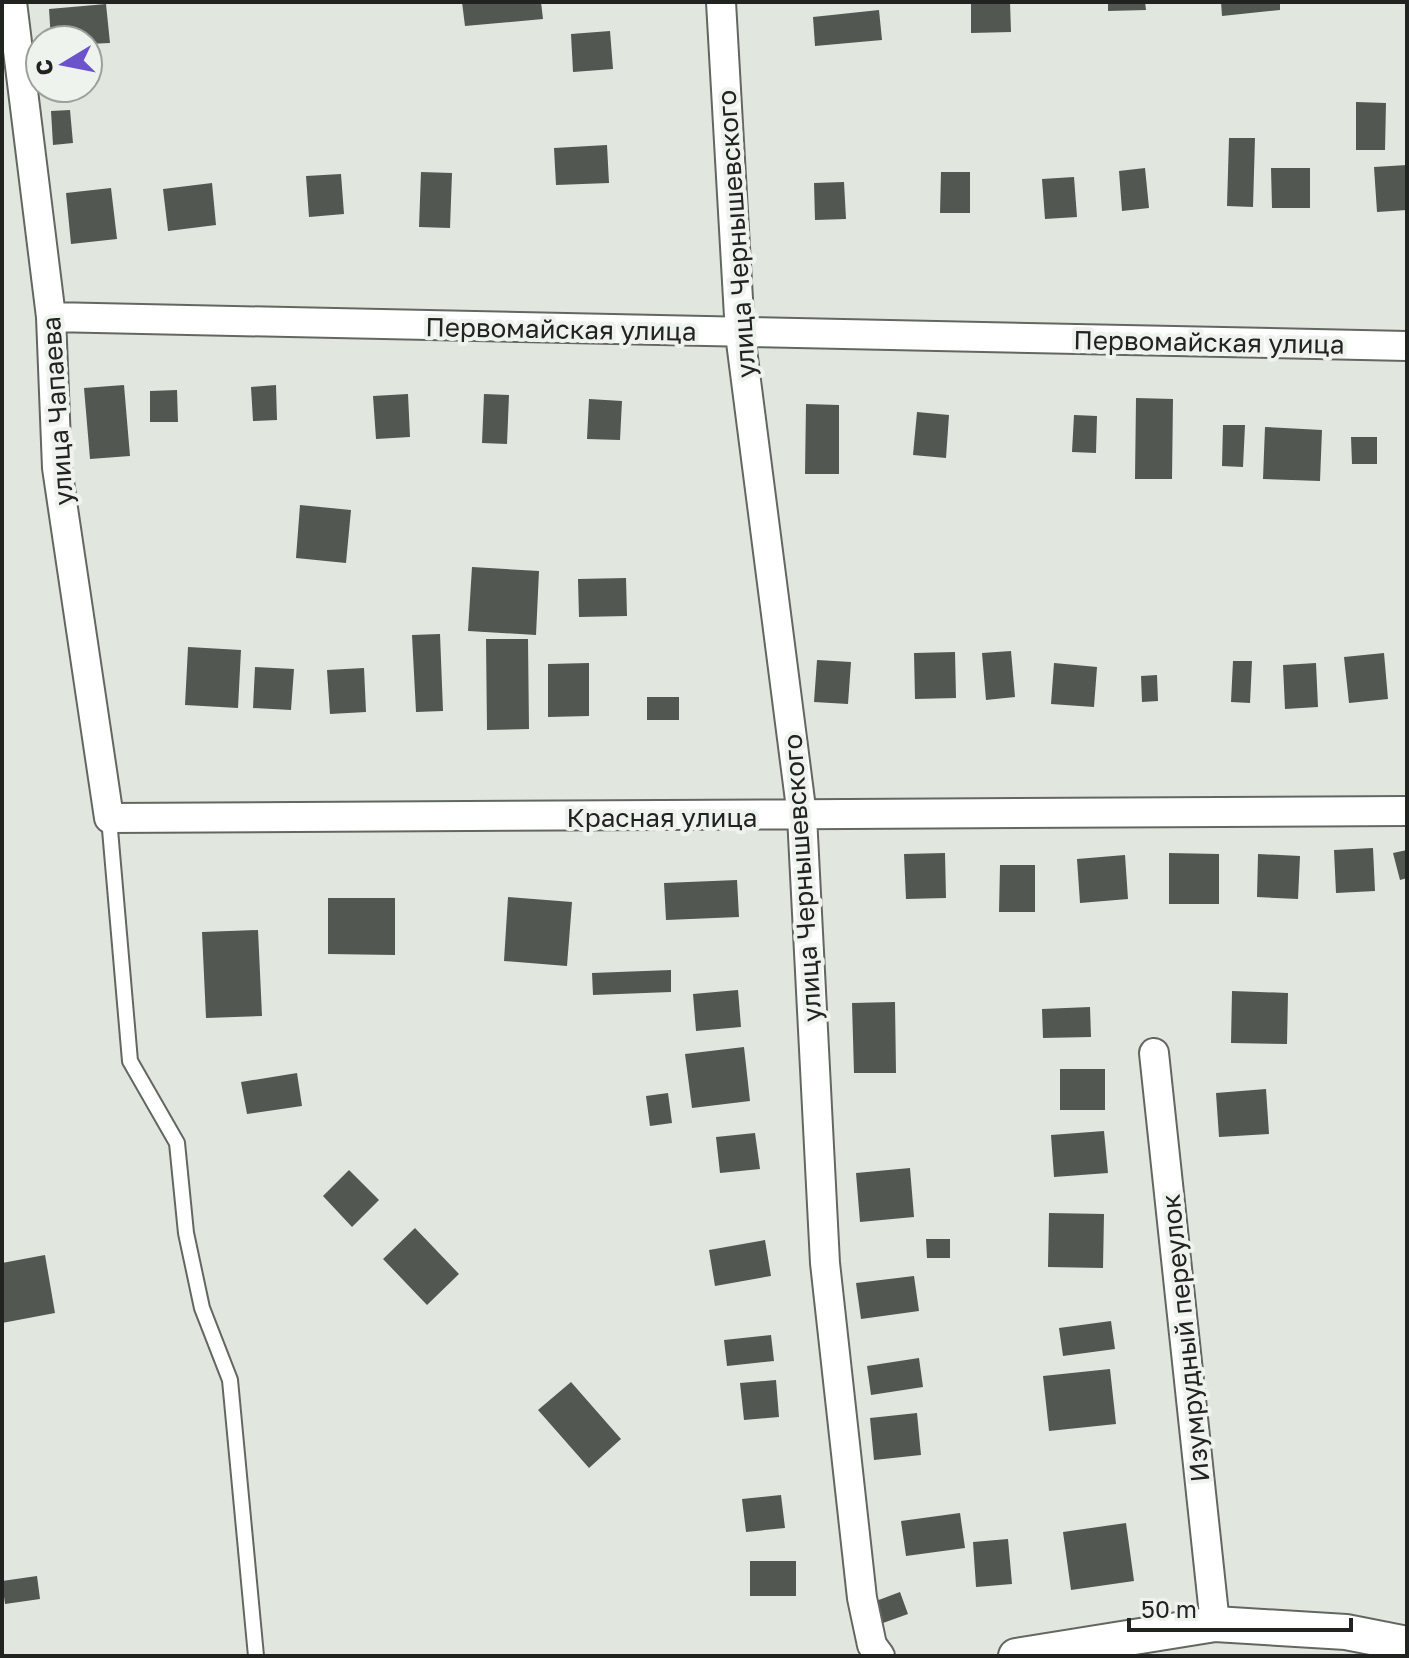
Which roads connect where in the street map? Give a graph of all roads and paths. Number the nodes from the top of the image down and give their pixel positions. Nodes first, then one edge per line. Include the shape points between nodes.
1 (12, 2) edge
2 (721, 2) edge
3 (51, 317) junction
4 (740, 334) junction
5 (1407, 346) edge
6 (1407, 811) edge
7 (802, 816) junction
8 (109, 818) junction
9 (1154, 1053) dead end
10 (1215, 1624) junction
11 (1407, 1644) edge
12 (256, 1656) edge
13 (880, 1656) edge
14 (1016, 1656) edge

1 - 3 street, улица Чапаева
2 - 4 street, улица Чернышевского
3 - 4 street, Первомайская улица
3 - 8 street, улица Чапаева via 57,468
4 - 5 street, Первомайская улица
4 - 7 street, улица Чернышевского
6 - 7 street, Красная улица
7 - 8 street, Красная улица
7 - 13 street, улица Чернышевского via 825,1263 862,1598 872,1645
8 - 12 lane via 130,1061 177,1143 186,1233 202,1308 230,1380
9 - 10 street, Изумрудный переулок
10 - 11 street via 1346,1632
10 - 14 street

